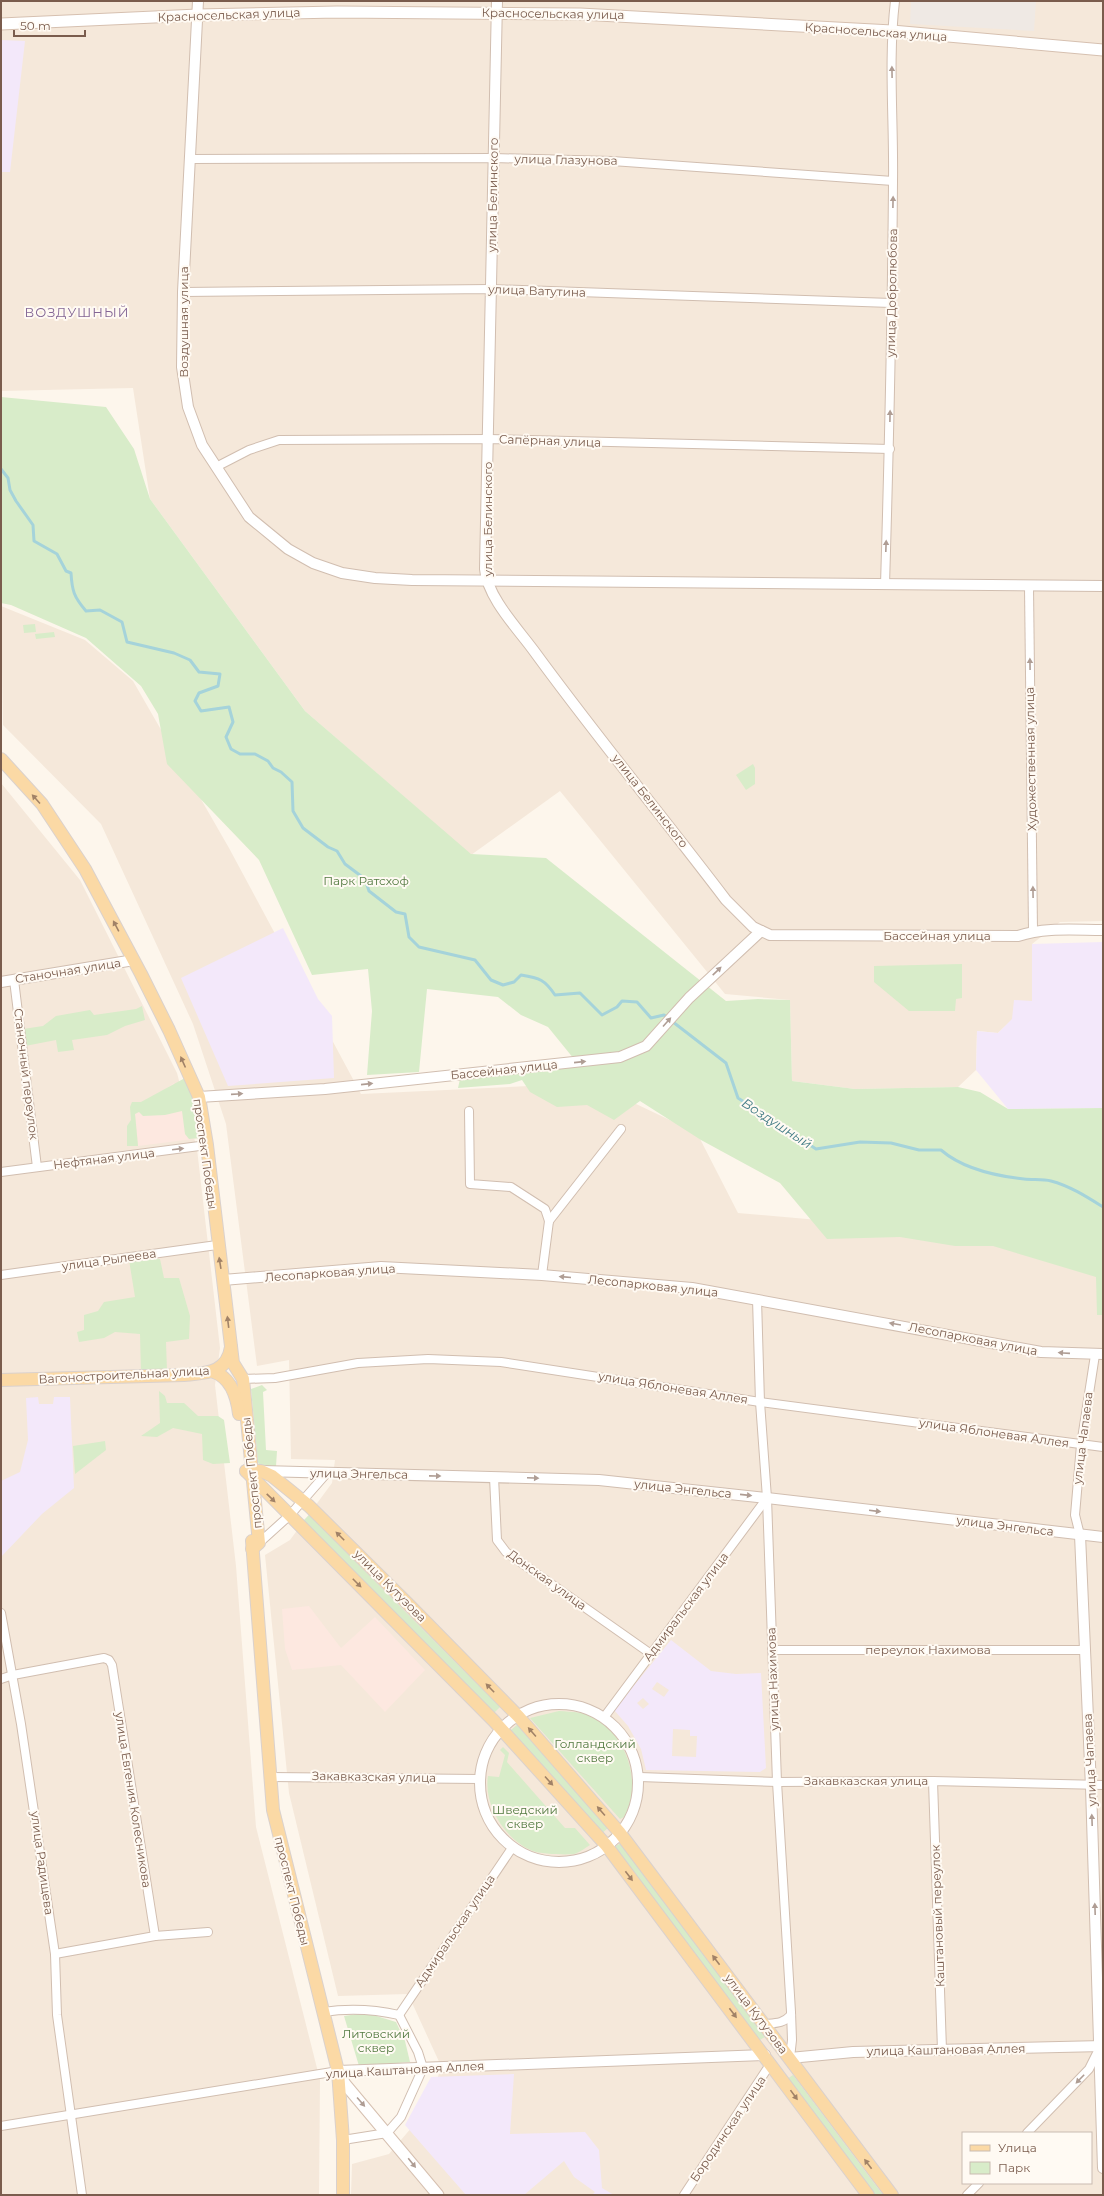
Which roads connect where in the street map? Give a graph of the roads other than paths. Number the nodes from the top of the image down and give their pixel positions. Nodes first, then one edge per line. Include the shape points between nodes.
1 (198, 1) edge
2 (497, 1) edge
3 (895, 1) edge
4 (497, 13) junction
5 (198, 16) junction
6 (1, 24) edge
7 (892, 30) junction
8 (1103, 50) edge
9 (494, 158) junction
10 (191, 159) junction
11 (893, 181) junction
12 (491, 289) junction
13 (182, 292) junction
14 (891, 303) junction
15 (488, 439) junction
16 (890, 449) junction
17 (216, 467) junction
18 (486, 580) junction
19 (885, 585) junction
20 (1103, 586) edge
21 (1029, 587) junction
22 (1, 759) edge
23 (1103, 930) edge
24 (1033, 931) junction
25 (766, 933) junction
26 (134, 960) junction
27 (14, 980) junction
28 (1, 982) edge
29 (199, 1097) junction
30 (469, 1111) dead end
31 (621, 1129) dead end
32 (207, 1145) junction
33 (37, 1167) junction
34 (1, 1172) edge
35 (549, 1221) junction
36 (217, 1245) junction
37 (1, 1275) edge
38 (542, 1275) junction
39 (223, 1280) junction
40 (757, 1299) junction
41 (231, 1344) junction
42 (1099, 1354) edge
43 (214, 1372) junction
44 (243, 1379) junction
45 (1, 1380) edge
46 (760, 1402) junction
47 (1081, 1445) junction
48 (1103, 1447) edge
49 (253, 1473) junction
50 (326, 1474) junction
51 (494, 1477) junction
52 (767, 1498) junction
53 (302, 1500) junction
54 (290, 1516) junction
55 (1080, 1535) junction
56 (1103, 1538) edge
57 (256, 1546) junction
58 (1, 1612) edge
59 (772, 1650) junction
60 (1084, 1650) junction
61 (651, 1654) junction
62 (13, 1675) junction
63 (1, 1679) edge
64 (518, 1716) junction
65 (605, 1716) junction
66 (502, 1729) junction
67 (270, 1777) junction
68 (640, 1777) junction
69 (479, 1779) junction
70 (933, 1781) junction
71 (777, 1782) junction
72 (1103, 1784) edge
73 (1091, 1785) junction
74 (620, 1833) junction
75 (606, 1845) junction
76 (512, 1848) junction
77 (208, 1932) dead end
78 (155, 1936) junction
79 (55, 1954) junction
80 (322, 2012) junction
81 (399, 2015) junction
82 (791, 2016) junction
83 (764, 2024) junction
84 (1102, 2046) edge
85 (942, 2050) junction
86 (790, 2058) junction
87 (768, 2059) junction
88 (423, 2068) junction
89 (338, 2071) junction
90 (71, 2115) junction
91 (1, 2126) edge
92 (1028, 2132) edge
93 (387, 2133) junction
94 (343, 2140) junction
95 (1103, 2168) edge
96 (977, 2184) edge
97 (82, 2195) edge
98 (343, 2195) edge
99 (438, 2195) edge
100 (684, 2195) edge
101 (868, 2195) edge
102 (892, 2195) edge
103 (967, 2195) edge

1 - 5 street, Воздушная улица
2 - 4 street, улица Белинского
3 - 7 street, улица Добролюбова
4 - 5 main road, Красносельская улица via 337,12
4 - 7 main road, Красносельская улица via 647,17
4 - 9 street, улица Белинского
5 - 6 main road, Красносельская улица
5 - 10 street, Воздушная улица
7 - 8 main road, Красносельская улица
11 -> 7 street, улица Добролюбова
9 - 10 street, улица Глазунова
9 - 11 street, улица Глазунова via 612,161
9 - 12 street, улица Белинского
10 - 13 street, Воздушная улица
14 -> 11 street, улица Добролюбова
12 - 13 street, улица Ватутина
12 - 14 street, улица Ватутина
12 - 15 street, улица Белинского
13 - 17 street, Воздушная улица via 182,367 188,407 202,445
16 -> 14 street, улица Добролюбова
15 - 16 street, Сапёрная улица
15 - 17 street, Сапёрная улица via 279,440 249,450
15 - 18 street, улица Белинского
19 -> 16 street, улица Добролюбова
17 - 18 street, Воздушная улица via 249,517 288,549 314,563 342,573 375,578
18 - 19 street, Воздушная улица
18 - 25 street, улица Белинского via 496,599 557,682 726,900 738,915
19 - 21 street, Воздушная улица
20 - 21 street, Воздушная улица
24 -> 21 street, Художественная улица
26 -> 22 main road, проспект Победы via 85,869 65,838 42,804
23 - 24 street, Бассейная улица
24 - 25 street, Бассейная улица via 1018,936
29 -> 25 street, Бассейная улица via 325,1088 620,1057 646,1046 689,998
26 - 27 street, Станочная улица
29 -> 26 main road, проспект Победы
27 - 28 street, Станочная улица
27 - 33 street, Станочный переулок
29 - 32 main road, проспект Победы
30 - 35 street via 470,1184 511,1187 545,1209
31 - 35 street
33 -> 32 street, Нефтяная улица
32 - 36 main road, проспект Победы
33 - 34 street, Нефтяная улица
35 - 38 street
36 - 37 street, улица Рылеева
39 -> 36 main road, проспект Победы
38 - 39 street, Лесопарковая улица via 381,1267
40 -> 38 street, Лесопарковая улица via 692,1288
41 -> 39 main road, проспект Победы
42 -> 40 street, Лесопарковая улица via 1041,1352
40 - 46 street, улица Нахимова
41 - 43 main road, Вагоностроительная улица via 226,1360
41 - 44 main road, проспект Победы via 233,1363
42 - 47 street, улица Чапаева
43 - 45 main road, Вагоностроительная улица via 168,1376
43 - 49 main road, проспект Победы via 225,1377 235,1394
44 - 46 street, улица Яблоневая Аллея via 275,1378 358,1363 435,1359 501,1362
44 - 49 main road, проспект Победы
46 - 47 street, улица Яблоневая Аллея
46 - 52 street, улица Нахимова
47 - 48 street, улица Яблоневая Аллея
47 - 55 street, улица Чапаева via 1075,1515
49 - 50 street, улица Энгельса
49 - 53 main road, улица Кутузова via 272,1476
49 -> 54 main road, улица Кутузова
49 - 57 main road, проспект Победы
50 -> 51 street, улица Энгельса
50 - 53 street
51 -> 52 street, улица Энгельса via 599,1480
51 - 61 street, Донская улица via 497,1540 506,1552
52 -> 55 street, улица Энгельса
52 - 59 street, улица Нахимова
52 - 61 street, Адмиральская улица
53 - 54 street
64 -> 53 main road, улица Кутузова
54 - 57 street
54 -> 66 main road, улица Кутузова
55 - 56 street, улица Энгельса
55 - 60 street, улица Чапаева
57 - 67 main road, проспект Победы
58 - 62 street, улица Радищева
59 - 60 street, переулок Нахимова
59 - 71 street, улица Нахимова
60 - 73 street, улица Чапаева
61 - 65 street, Адмиральская улица
62 - 63 street
62 - 78 street, улица Евгения Колесникова via 104,1658 112,1665
62 - 79 street, улица Радищева
64 - 65 street via 534,1708 569,1705 587,1708
64 - 66 street
74 -> 64 main road, улица Кутузова
65 - 68 street via 632,1749
66 - 69 street via 490,1744
66 -> 75 main road, улица Кутузова
67 - 69 street, Закавказская улица
67 - 80 main road, проспект Победы via 278,1833
68 - 71 street, Закавказская улица
68 - 74 street via 634,1811
69 - 76 street via 484,1807 496,1831
70 - 71 street, Закавказская улица
70 - 73 street, Закавказская улица
70 - 85 street, Каштановый переулок
71 - 82 street, улица Нахимова
72 - 73 street, Закавказская улица
84 -> 73 street, улица Чапаева
74 - 75 street
83 -> 74 main road, улица Кутузова
75 - 76 street via 577,1860 556,1861 533,1858
75 -> 87 main road, улица Кутузова
76 - 81 street, Адмиральская улица
77 - 78 street
78 - 79 street
79 - 90 street, улица Радищева via 57,2015
80 - 81 street via 342,2009 376,2010
80 - 89 main road, проспект Победы
81 - 88 street via 418,2052
82 - 83 street via 786,2021
82 - 86 street, улица Нахимова
83 - 86 main road, улица Кутузова
84 - 85 street, улица Каштановая Аллея
84 -> 92 street via 1089,2069
84 - 95 street, улица Чапаева
85 - 86 street, улица Каштановая Аллея via 846,2053
102 -> 86 main road, улица Кутузова
87 - 88 street, улица Каштановая Аллея
87 - 100 street, Бородинская улица
87 -> 101 main road, улица Кутузова
88 - 89 street, улица Каштановая Аллея
88 - 93 street via 401,2117
89 - 90 street, улица Каштановая Аллея
89 -> 93 main road, проспект Победы via 345,2084
89 - 94 main road
90 - 91 street, улица Каштановая Аллея
90 - 97 street, улица Радищева
93 - 94 street
93 -> 99 main road, проспект Победы
94 - 98 main road
96 - 103 street

